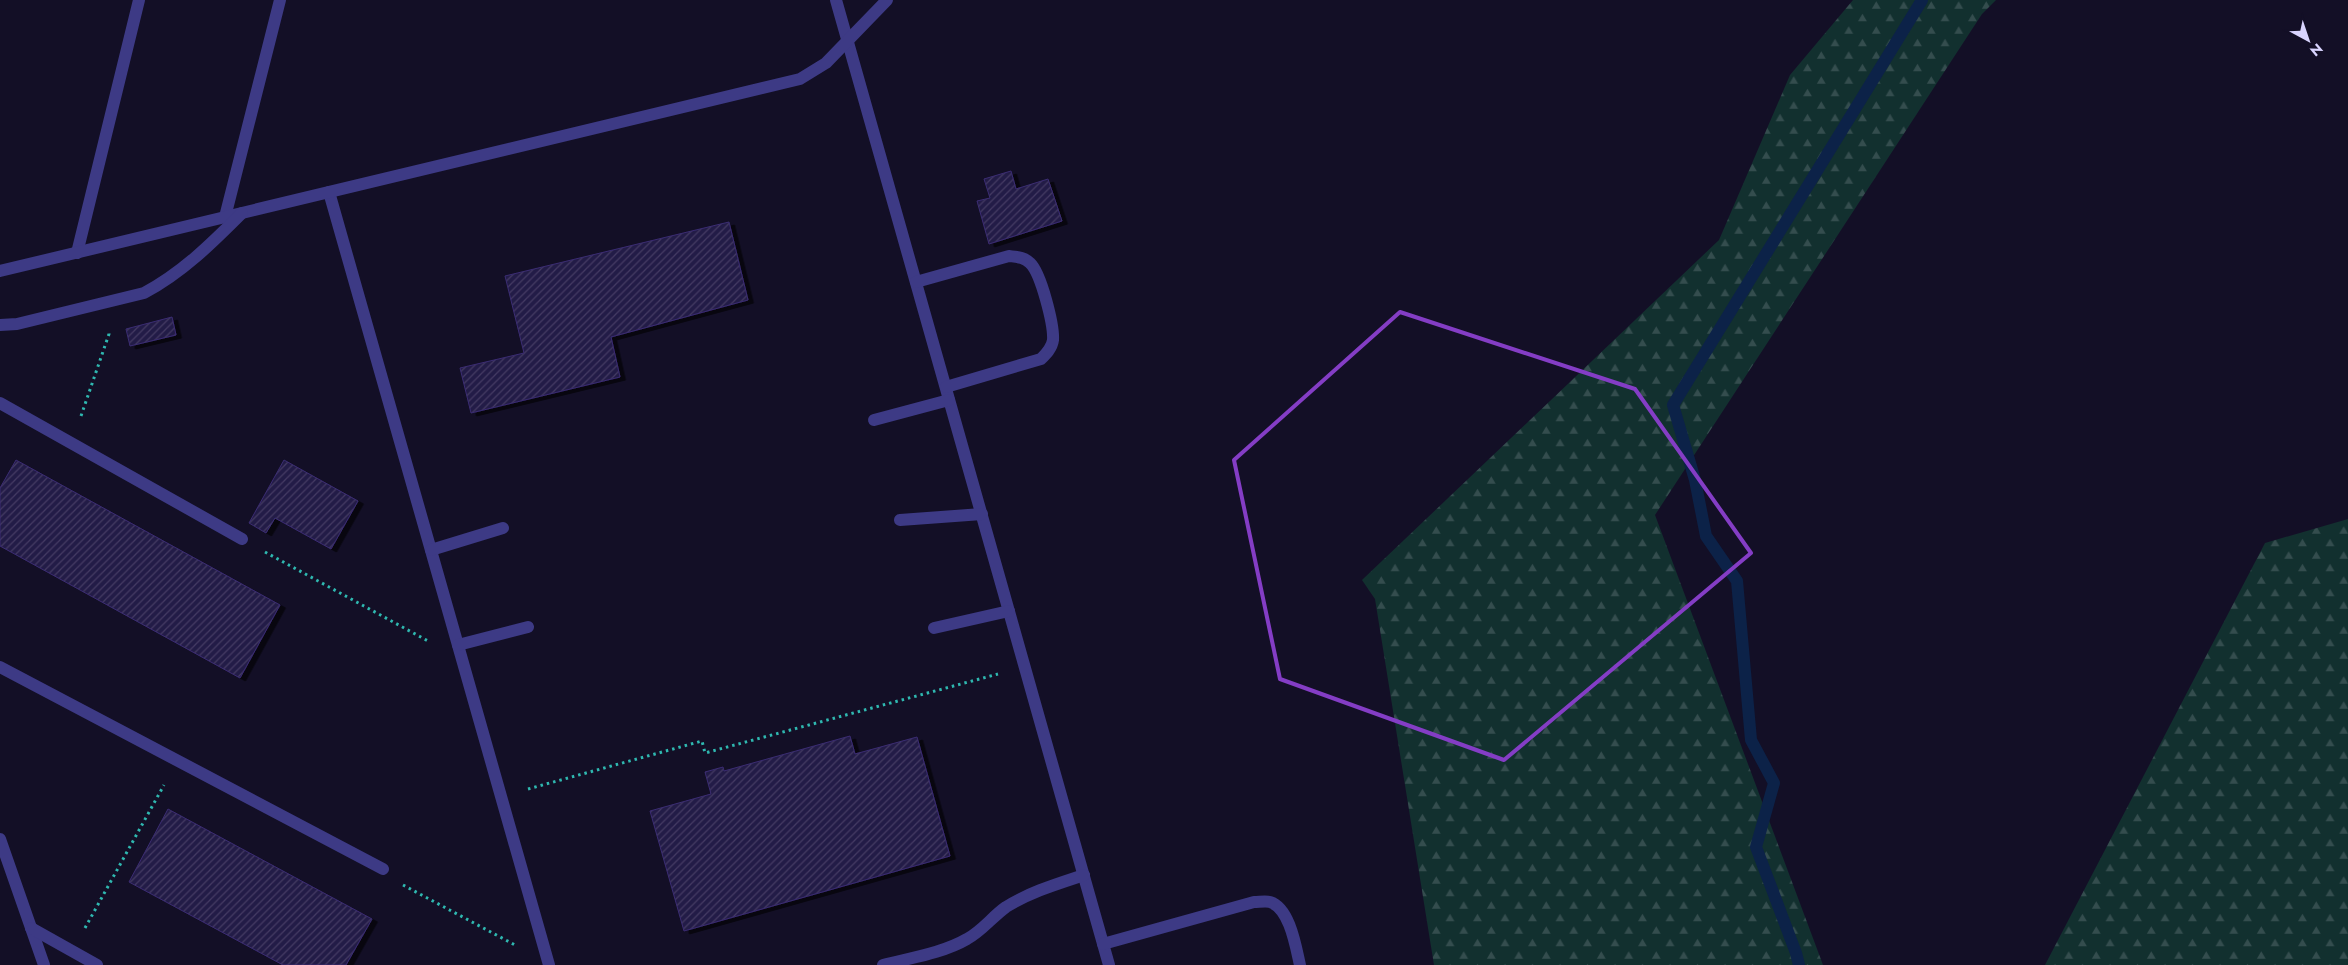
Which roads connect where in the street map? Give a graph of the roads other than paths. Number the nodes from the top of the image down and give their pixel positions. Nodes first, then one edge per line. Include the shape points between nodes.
1 (139, 0) edge
2 (280, 0) edge
3 (836, 0) edge
4 (887, 0) edge
5 (848, 42) junction
6 (329, 192) junction
7 (243, 212) junction
8 (225, 217) junction
9 (77, 253) junction
10 (0, 271) edge
11 (916, 282) junction
12 (0, 325) edge
13 (946, 387) junction
14 (949, 400) junction
15 (0, 403) edge
16 (874, 420) dead end
17 (982, 514) junction
18 (900, 520) dead end
19 (503, 528) dead end
20 (242, 539) road end
21 (431, 550) junction
22 (1009, 611) junction
23 (528, 627) dead end
24 (934, 628) dead end
25 (458, 645) junction
26 (0, 667) edge
27 (0, 839) edge
28 (383, 869) road end
29 (1084, 875) junction
30 (31, 928) junction
31 (1103, 944) junction
32 (549, 964) edge
33 (44, 965) edge
34 (97, 965) edge
35 (883, 965) edge
36 (1109, 965) edge
37 (1300, 965) edge

1 - 9 lane
2 - 8 lane
3 - 5 lane
4 - 5 lane
5 - 6 lane via 826,63 800,79
5 - 11 lane
6 - 7 lane
6 - 21 lane
7 - 8 lane
7 - 12 lane via 188,264 144,292 17,324
8 - 9 lane
9 - 10 lane
11 - 13 lane
11 - 13 lane via 1009,256 1022,257 1038,274 1051,327 1053,341 1049,350 1041,359
13 - 14 lane
14 - 16 lane
14 - 17 lane
15 - 20 lane
17 - 18 lane
17 - 22 lane
19 - 21 lane
21 - 25 lane
22 - 24 lane
22 - 29 lane
23 - 25 lane
25 - 32 lane
26 - 28 lane
27 - 30 lane
29 - 31 lane
29 - 35 lane via 1028,894 1004,908 986,927 967,940
30 - 33 lane
30 - 34 lane
31 - 36 lane
31 - 37 lane via 1254,902 1271,902 1282,911 1290,927

